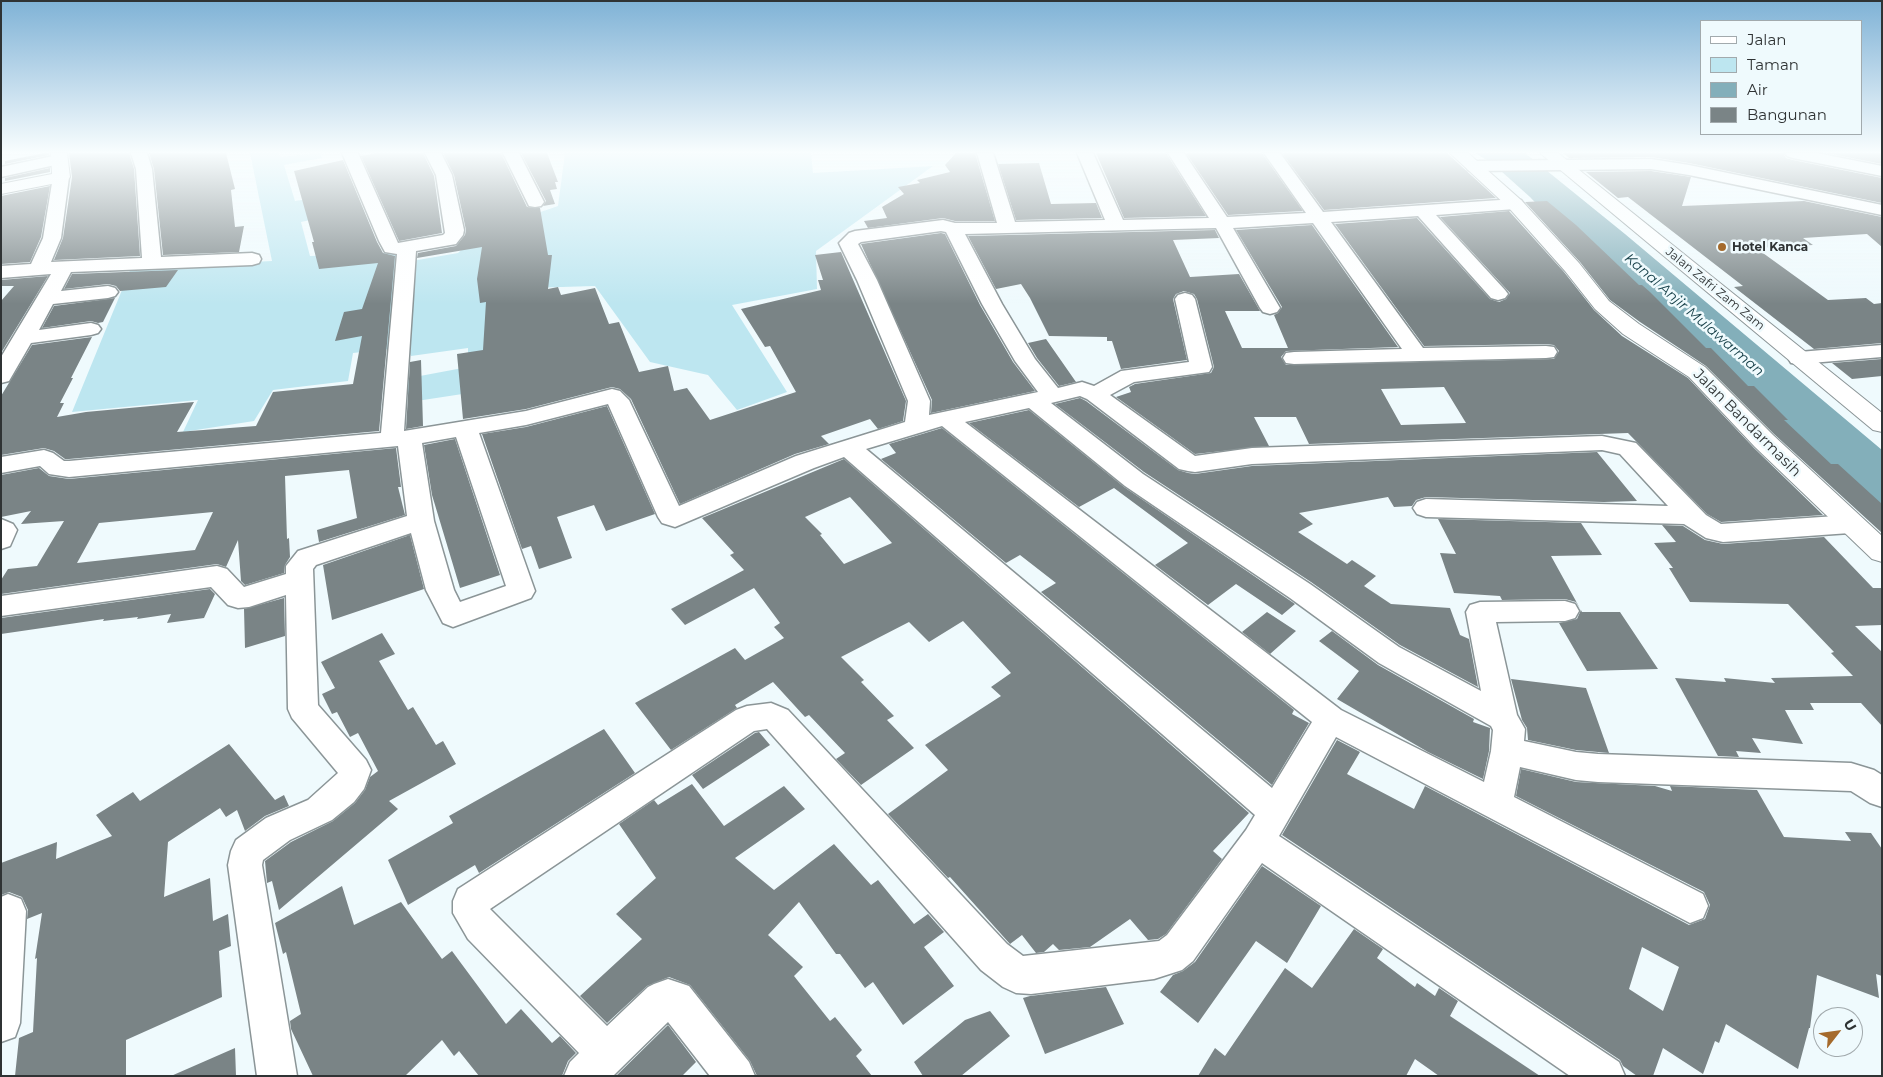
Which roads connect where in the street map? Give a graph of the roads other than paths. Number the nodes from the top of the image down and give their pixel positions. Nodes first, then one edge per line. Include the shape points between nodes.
1 (55, 203) edge
2 (147, 203) edge
3 (372, 203) edge
4 (450, 203) edge
5 (1000, 203) edge
6 (1107, 203) edge
7 (1209, 203) edge
8 (1308, 203) edge
9 (1610, 203) edge
10 (1851, 203) edge
11 (1515, 204) joint
12 (1880, 209) edge
13 (1423, 211) junction
14 (1318, 218) junction
15 (1221, 222) junction
16 (1116, 225) junction
17 (1007, 228) junction
18 (954, 229) junction
19 (407, 247) junction
20 (252, 259) dead end
21 (152, 263) junction
22 (64, 267) junction
23 (38, 270) junction
24 (1, 272) edge
25 (108, 292) dead end
26 (1498, 294) dead end
27 (46, 299) junction
28 (1185, 299) dead end
29 (1270, 308) dead end
30 (91, 329) dead end
31 (23, 338) junction
32 (1882, 351) edge
33 (1546, 352) dead end
34 (1417, 355) junction
35 (1294, 358) dead end
36 (1799, 358) junction
37 (1, 376) edge
38 (1096, 394) junction
39 (1043, 398) junction
40 (947, 419) junction
41 (916, 426) junction
42 (1882, 426) edge
43 (465, 428) junction
44 (400, 438) junction
45 (848, 447) junction
46 (1, 464) edge
47 (1426, 508) dead end
48 (1692, 515) junction
49 (421, 521) junction
50 (1850, 524) junction
51 (1, 528) edge
52 (1, 540) edge
53 (1882, 552) edge
54 (300, 580) junction
55 (1, 606) edge
56 (1565, 611) dead end
57 (1502, 717) junction
58 (1330, 719) junction
59 (1507, 751) junction
60 (1882, 793) edge
61 (1496, 804) junction
62 (1266, 826) junction
63 (1690, 906) dead end
64 (8, 911) dead end
65 (1, 1023) edge
66 (595, 1065) edge
67 (277, 1076) edge
68 (734, 1076) edge
69 (1605, 1076) edge

1 - 23 street via 52,238
2 - 21 street
3 - 19 street via 392,248
4 - 19 street via 454,235 449,240
5 - 17 street
6 - 16 street
7 - 15 street
8 - 14 street
9 - 36 street, Jalan Zafri Zam Zam
10 - 12 street
11 - 13 street
11 - 50 street, Jalan Bandarmasih via 1602,305 1631,329 1697,372
13 - 14 street
13 - 26 street
14 - 15 street
14 - 34 street
15 - 16 street
15 - 29 street
16 - 17 street
17 - 18 street
18 - 39 street
18 - 41 street via 943,225 868,234 854,237 848,243 919,401
19 - 44 street
20 - 21 street
21 - 22 street
22 - 23 street
22 - 27 street
23 - 24 street
25 - 27 street
27 - 31 street
28 - 38 street via 1201,367 1130,376
30 - 31 street
31 - 37 street
32 - 36 street
33 - 34 street
34 - 35 street
36 - 42 street, Jalan Zafri Zam Zam
38 - 39 street via 1085,389
38 - 48 street via 1188,463 1195,464 1261,456 1616,444 1628,448
39 - 40 street
39 - 57 street via 1140,485 1284,580 1389,655
40 - 41 street
40 - 58 street
41 - 45 street
43 - 44 street
43 - 45 street via 616,397 671,517 675,518
43 - 49 street via 521,591 453,616 440,590
44 - 46 street via 69,469 58,468 44,458
44 - 49 street
45 - 62 street
47 - 48 street
48 - 50 street via 1707,528 1723,533
49 - 54 street via 307,558 299,566
50 - 53 street, Jalan Bandarmasih
51 - 52 street via 4,530
54 - 55 street via 238,598 217,576
54 - 67 street via 303,709 355,770 353,779 342,792 320,810 278,829 248,850 245,865
56 - 57 street via 1480,612
57 - 59 street via 1509,729
58 - 61 street
58 - 62 street
59 - 60 street via 1598,768 1851,777
59 - 61 street
61 - 63 street
62 - 66 street via 1180,948 1169,957 1031,975 1016,974 994,957 777,719 771,716 747,719 471,901 470,914
62 - 69 street
64 - 65 street
66 - 68 street via 668,998 675,1000

